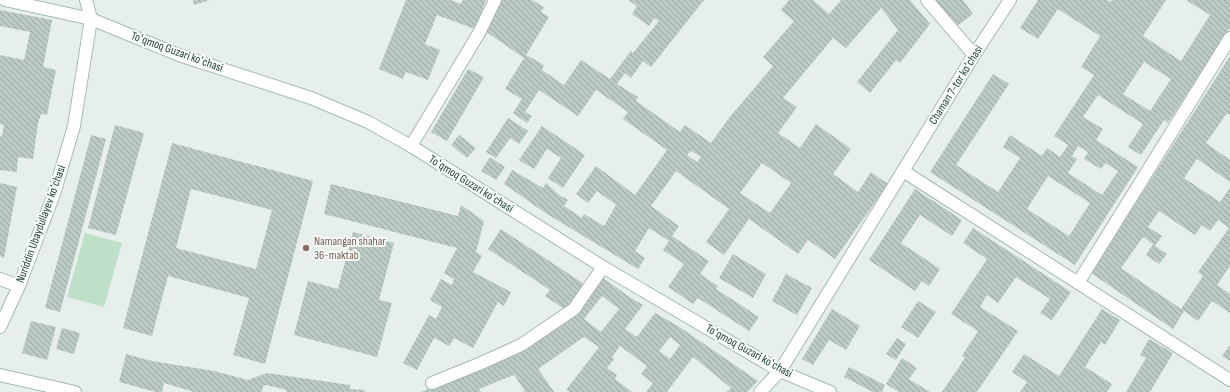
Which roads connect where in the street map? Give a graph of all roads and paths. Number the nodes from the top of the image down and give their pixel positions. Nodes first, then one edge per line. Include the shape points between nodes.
1 (5, 0) edge
2 (86, 0) edge
3 (495, 0) edge
4 (927, 0) edge
5 (1010, 0) edge
6 (92, 19) junction
7 (1230, 38) edge
8 (974, 55) junction
9 (411, 146) junction
10 (903, 171) junction
11 (603, 266) junction
12 (0, 279) edge
13 (1078, 283) junction
14 (19, 286) junction
15 (0, 327) edge
16 (780, 371) junction
17 (0, 375) edge
18 (1230, 380) edge
19 (432, 383) dead end
20 (75, 392) edge
21 (760, 392) edge
22 (830, 392) edge

1 - 6 street, Toʻqmoq Guzari koʻchasi
2 - 6 street, Nuriddin Ubaydullayev koʻchasi
3 - 9 street via 479,34
4 - 8 street
5 - 8 street, Chaman 7-tor koʻchasi
6 - 9 street, Toʻqmoq Guzari koʻchasi via 179,55 311,98 368,122
6 - 14 street, Nuriddin Ubaydullayev koʻchasi via 74,126 54,194
7 - 13 street
8 - 10 street, Chaman 7-tor koʻchasi
9 - 11 street, Toʻqmoq Guzari koʻchasi
10 - 13 street
10 - 16 street, Chaman 7-tor koʻchasi
11 - 16 street, Toʻqmoq Guzari koʻchasi
11 - 19 street via 574,309 521,345
12 - 14 street
13 - 18 street
14 - 15 street, Nuriddin Ubaydullayev koʻchasi
16 - 21 street, Chaman 7-tor koʻchasi
16 - 22 street, Toʻqmoq Guzari koʻchasi
17 - 20 street

